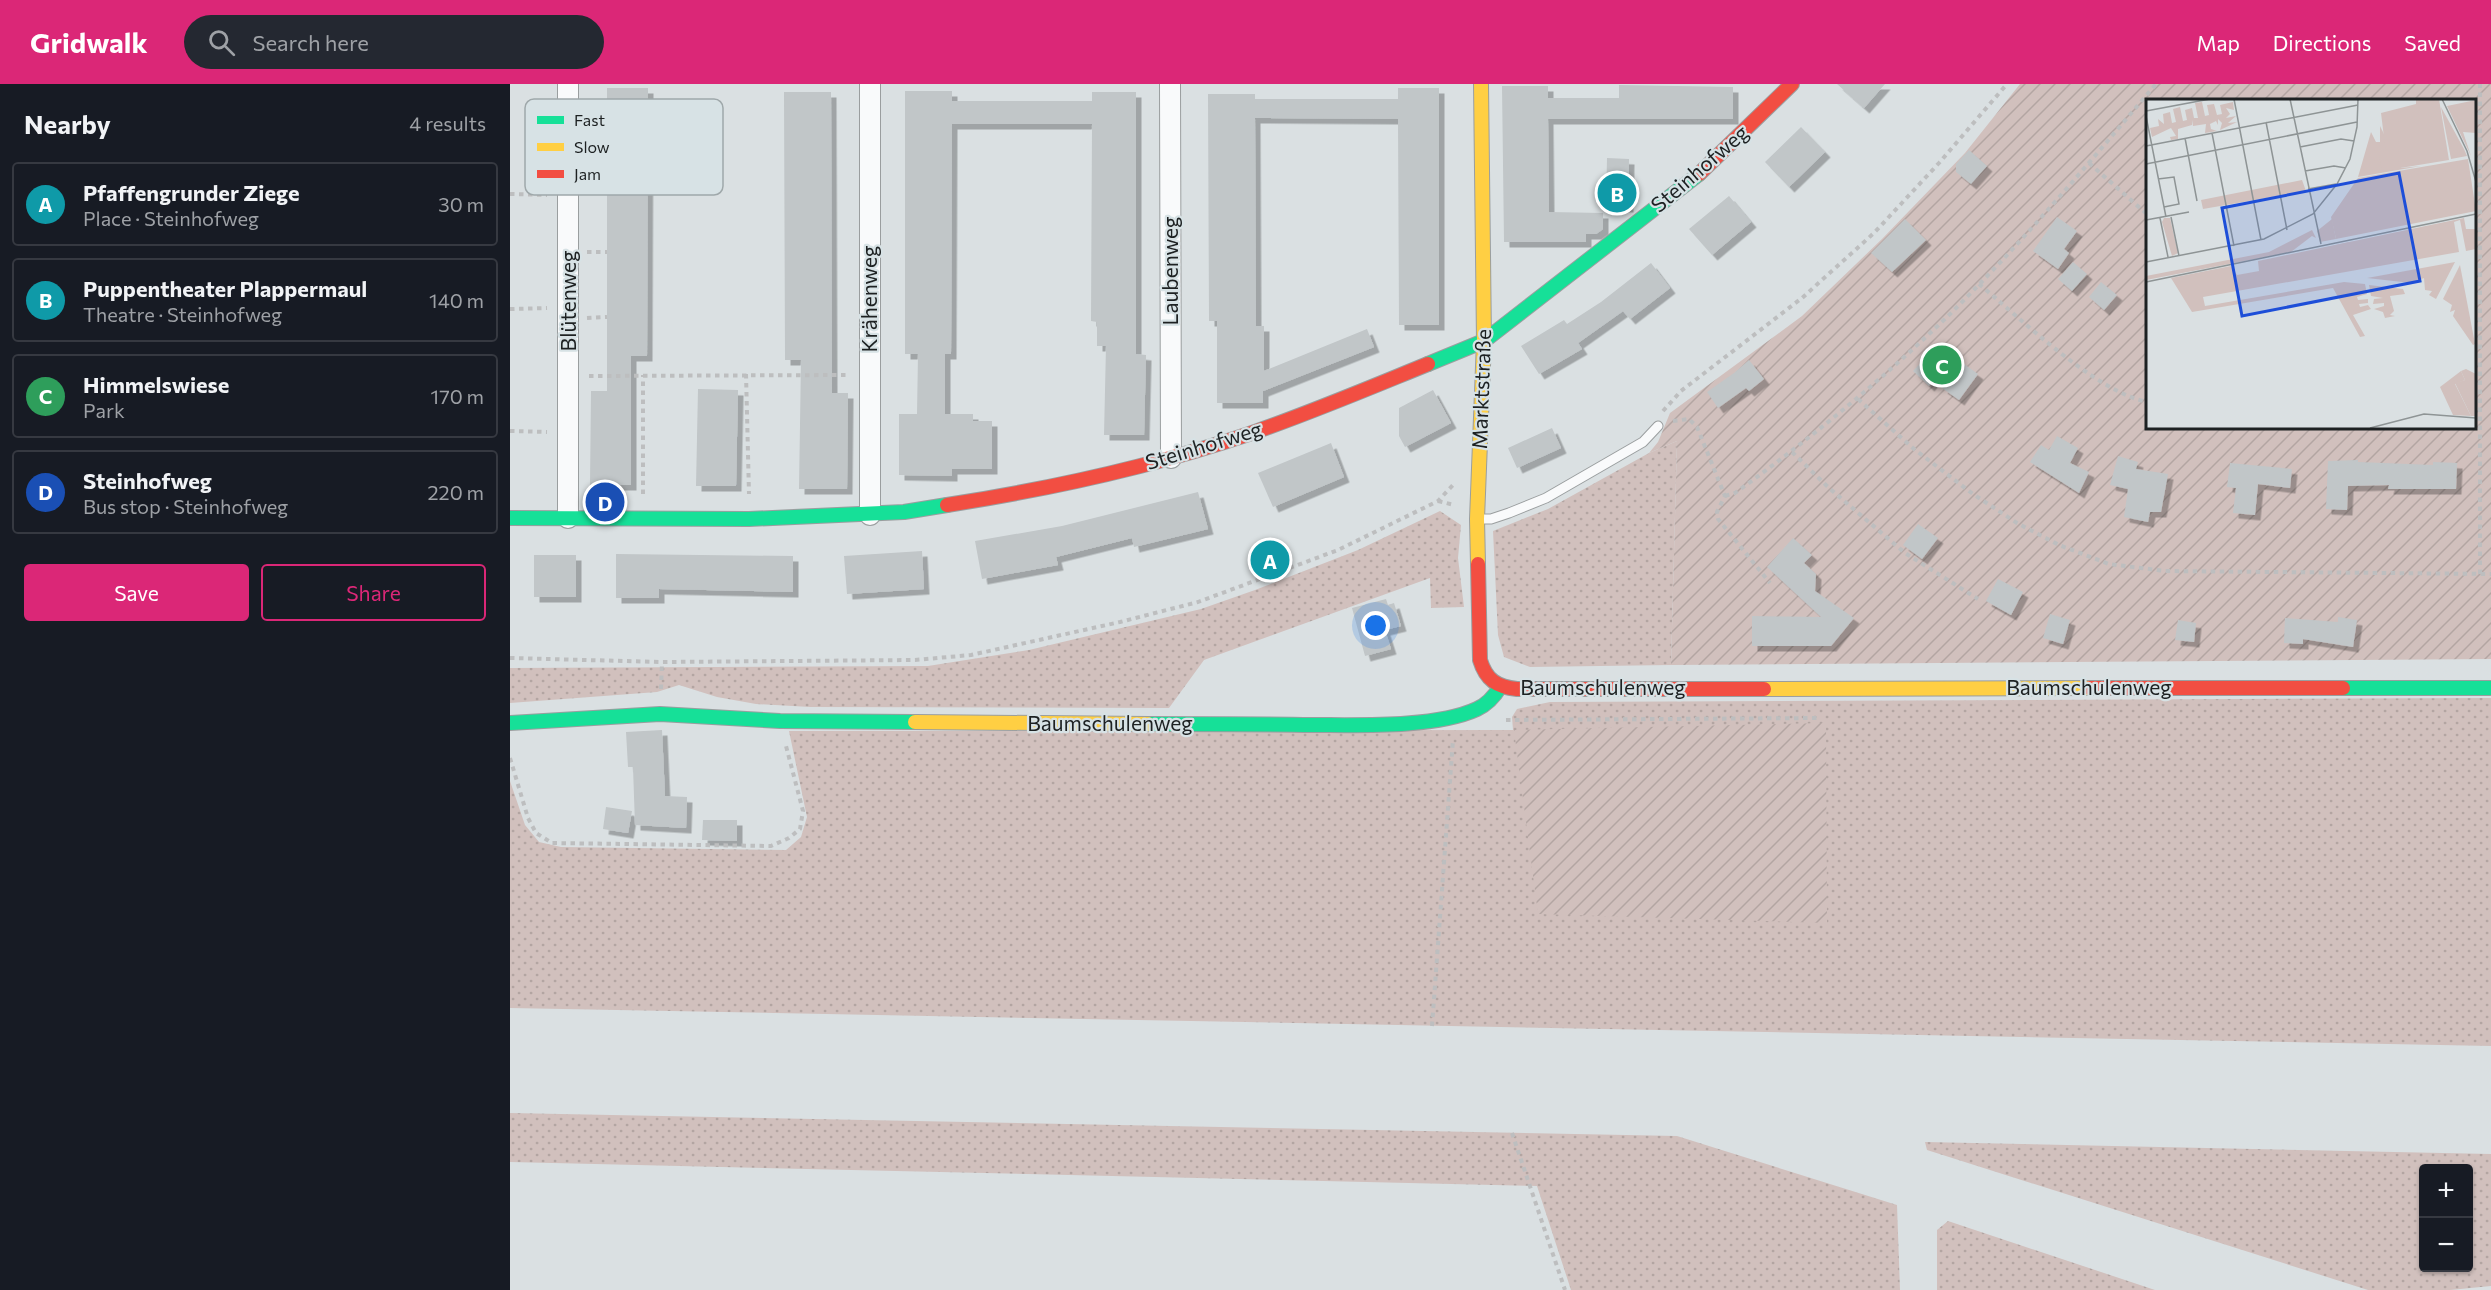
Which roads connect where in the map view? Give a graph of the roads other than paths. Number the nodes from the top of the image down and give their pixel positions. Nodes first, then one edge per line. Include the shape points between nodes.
1 (870, 84) edge
2 (1170, 84) edge
3 (1481, 84) edge
4 (1792, 84) edge
5 (568, 195) edge
6 (1484, 341) junction
7 (1658, 426) road end
8 (1171, 458) junction
9 (870, 515) junction
10 (510, 518) edge
11 (568, 518) junction
12 (1477, 519) junction
13 (1500, 687) junction
14 (2491, 688) edge
15 (510, 723) edge

1 - 9 street, Krähenweg
2 - 8 street, Laubenweg
3 - 6 street, Marktstraße
4 - 6 street, Steinhofweg via 1703,171
5 - 11 street, Blütenweg
6 - 8 street, Steinhofweg via 1317,409
6 - 12 street, Marktstraße
7 - 12 lane via 1643,442 1546,498 1491,519
8 - 9 street, Steinhofweg via 1038,491
9 - 11 street, Steinhofweg
10 - 11 street, Steinhofweg
12 - 13 street, Marktstraße via 1480,660 1483,670
13 - 14 street, Baumschulenweg
13 - 15 street, Baumschulenweg via 1488,703 1455,715 1432,721 1356,725 780,722 660,714

